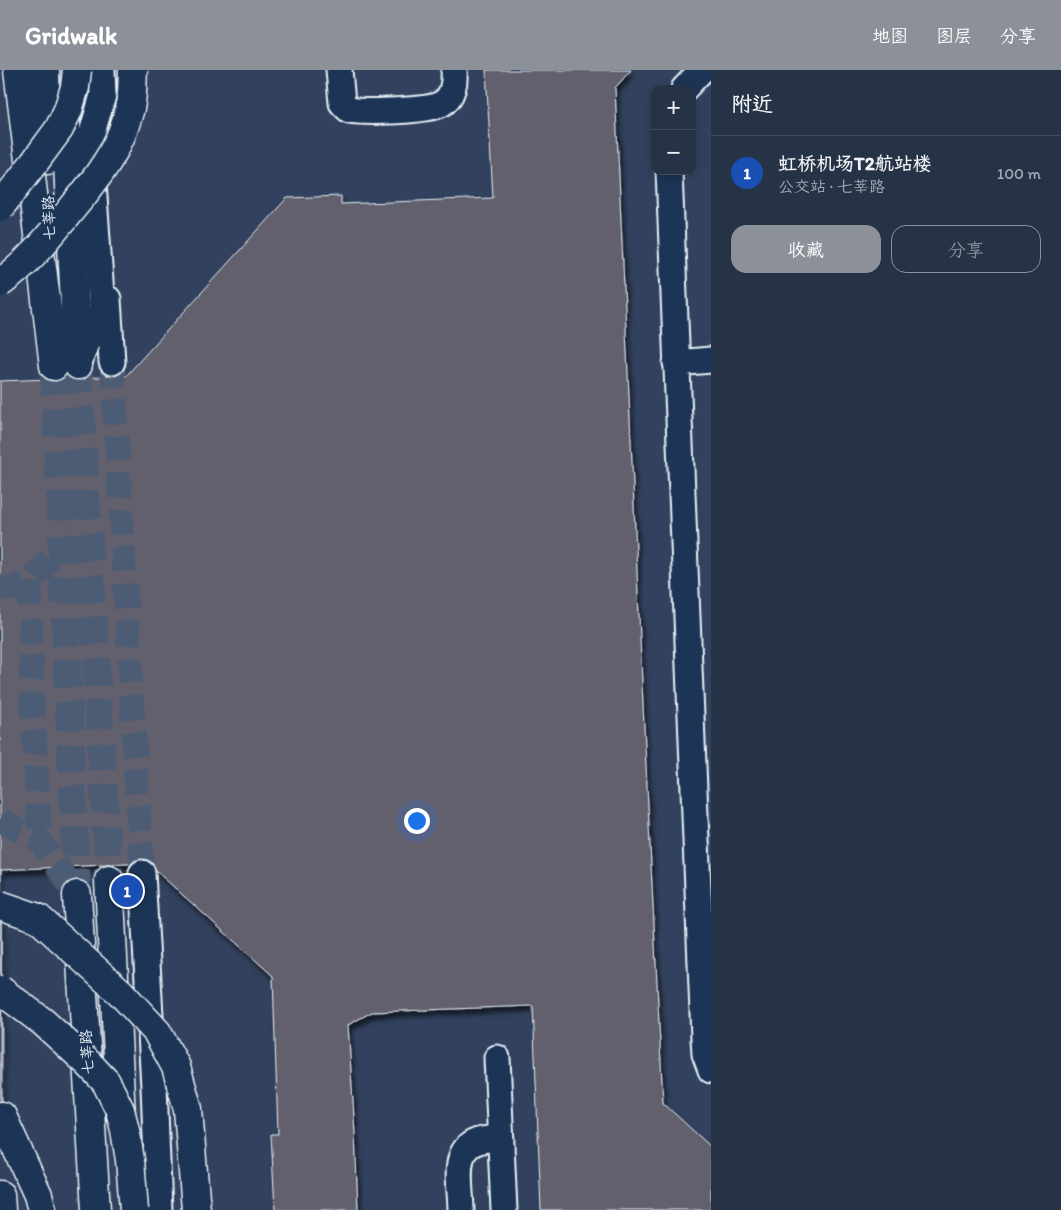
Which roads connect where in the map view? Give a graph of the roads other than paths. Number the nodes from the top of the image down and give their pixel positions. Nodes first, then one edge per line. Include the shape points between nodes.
1 (18, 70) edge
2 (45, 70) edge
3 (63, 70) edge
4 (77, 70) edge
5 (102, 70) edge
6 (134, 70) edge
7 (339, 70) edge
8 (454, 70) edge
9 (702, 70) edge
10 (688, 85) edge
11 (669, 175) edge
12 (101, 200) dead end
13 (0, 207) edge
14 (0, 283) edge
15 (711, 360) edge
16 (112, 362) tunnel mouth
17 (676, 363) junction
18 (66, 366) junction
19 (704, 867) edge
20 (142, 873) tunnel mouth
21 (109, 880) tunnel mouth
22 (77, 895) dead end
23 (0, 905) edge
24 (0, 990) edge
25 (497, 1058) dead end
26 (711, 1070) edge
27 (2, 1116) dead end
28 (501, 1140) junction
29 (0, 1194) edge
30 (1, 1210) edge
31 (42, 1210) edge
32 (96, 1210) edge
33 (126, 1210) edge
34 (134, 1210) edge
35 (159, 1210) edge
36 (196, 1210) edge
37 (461, 1210) edge
38 (504, 1210) edge

1 - 18 main road
2 - 18 main road, 七莘路
3 - 18 main road
4 - 13 main road, bridge via 68,110 59,129
5 - 18 street via 103,95 90,140 102,309 88,338
6 - 14 main road, bridge via 130,107 118,143 101,172 42,245
7 - 8 street via 342,103 349,110 361,112 441,104 452,94
9 - 10 street
11 - 17 street
12 - 16 street
15 - 17 street
17 - 19 street
19 - 26 street via 704,1038
20 - 35 street
21 - 33 main road
22 - 32 main road, 七莘路
23 - 36 main road, bridge via 38,918 121,993 156,1032 176,1067 188,1109
24 - 34 main road, bridge via 43,1022 106,1082 120,1110 125,1130
25 - 28 street
27 - 31 main road
28 - 37 street via 477,1141 467,1146 463,1153 460,1164
28 - 38 street
29 - 30 main road

